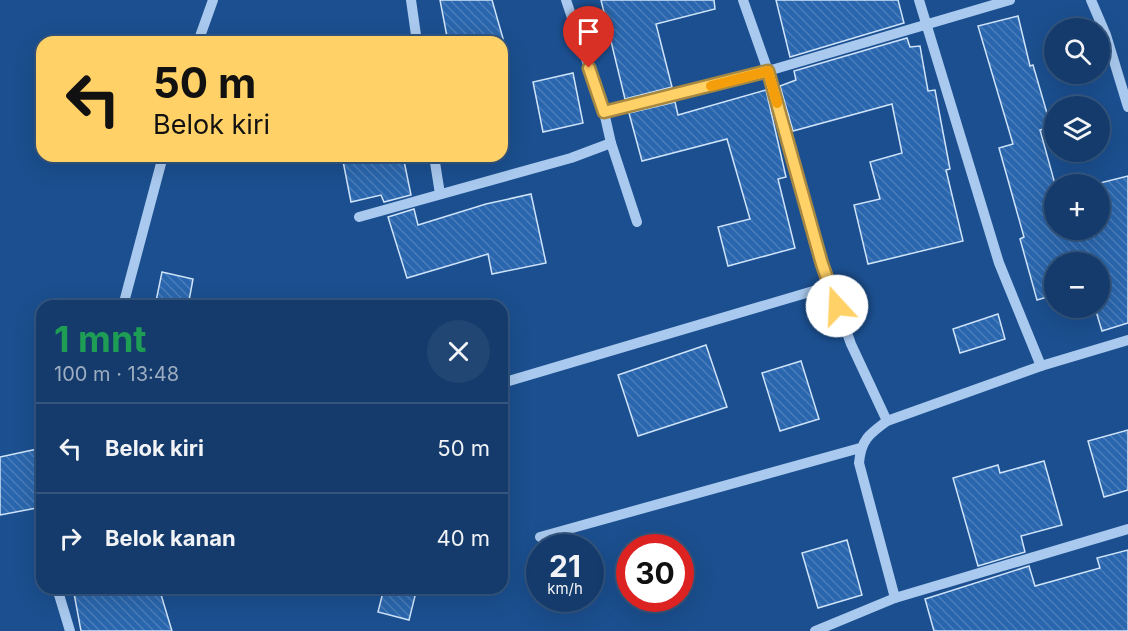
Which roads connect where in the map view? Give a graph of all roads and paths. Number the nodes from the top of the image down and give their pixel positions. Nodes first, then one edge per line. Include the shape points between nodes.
1 (213, 0) edge
2 (411, 0) edge
3 (566, 0) edge
4 (743, 0) edge
5 (919, 0) edge
6 (1010, 0) edge
7 (1091, 0) edge
8 (926, 24) junction
9 (200, 36) edge
10 (416, 36) edge
11 (768, 71) junction
12 (1128, 107) edge
13 (604, 112) junction
14 (611, 143) junction
15 (161, 162) edge
16 (435, 162) edge
17 (440, 194) junction
18 (359, 218) dead end
19 (637, 222) dead end
20 (830, 286) junction
21 (125, 300) edge
22 (1128, 340) edge
23 (1041, 366) junction
24 (508, 381) edge
25 (887, 421) junction
26 (860, 448) junction
27 (1128, 530) edge
28 (551, 534) edge
29 (59, 594) edge
30 (895, 598) junction
31 (70, 631) edge
32 (815, 631) edge

1 - 9 street
2 - 10 street
3 - 13 street
4 - 11 street
5 - 8 street
6 - 8 street
7 - 12 street
8 - 11 street
8 - 23 street via 999,263
11 - 13 street
11 - 20 street
13 - 14 street
14 - 17 street
14 - 19 street
15 - 21 street
16 - 17 street
17 - 18 street
20 - 24 street
20 - 25 street via 851,344
22 - 23 street
23 - 25 street
25 - 26 street
26 - 28 street
26 - 30 street via 859,463
27 - 30 street
29 - 31 street
30 - 32 street

